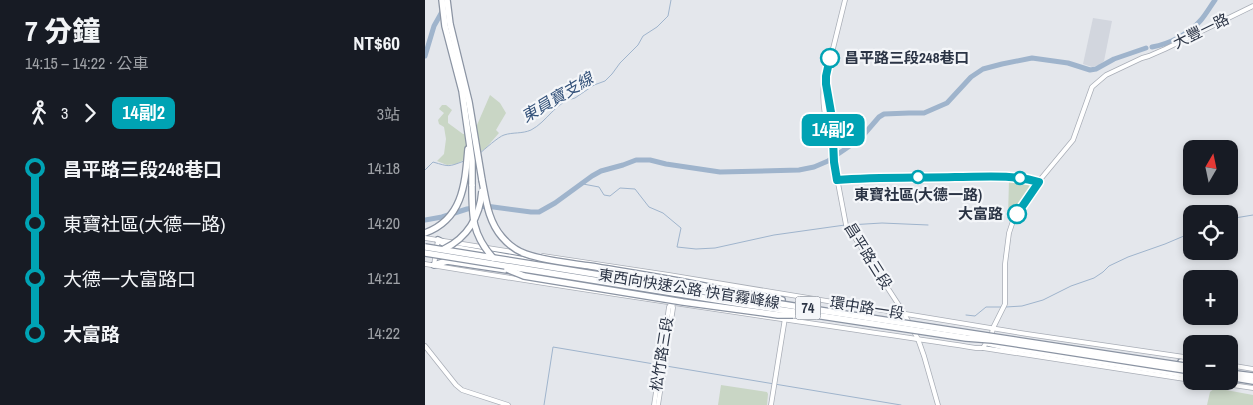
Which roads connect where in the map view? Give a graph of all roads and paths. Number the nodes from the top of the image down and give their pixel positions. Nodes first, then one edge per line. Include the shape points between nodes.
1 (442, 0) edge
2 (447, 0) edge
3 (845, 0) edge
4 (1253, 6) edge
5 (469, 140) junction
6 (482, 180) junction
7 (425, 233) edge
8 (425, 238) edge
9 (438, 240) junction
10 (425, 247) edge
11 (425, 254) edge
12 (425, 264) edge
13 (434, 265) junction
14 (676, 276) junction
15 (714, 288) junction
16 (789, 295) junction
17 (671, 303) junction
18 (714, 306) junction
19 (824, 314) junction
20 (904, 314) junction
21 (785, 319) junction
22 (993, 328) junction
23 (980, 334) junction
24 (918, 339) junction
25 (425, 346) edge
26 (983, 348) junction
27 (1183, 357) edge
28 (1183, 363) edge
29 (1183, 364) edge
30 (1238, 366) edge
31 (1253, 369) edge
32 (661, 371) junction
33 (1238, 374) edge
34 (1183, 375) edge
35 (1183, 375) edge
36 (1253, 376) edge
37 (1238, 378) edge
38 (1253, 381) edge
39 (1238, 386) edge
40 (1253, 388) edge
41 (508, 405) edge
42 (654, 405) edge
43 (658, 405) edge
44 (771, 405) edge
45 (938, 405) edge

1 - 5 highway
2 - 6 highway
3 - 20 street, 昌平路三段 via 824,83 824,112 847,226
4 - 22 street, 大豐一路 via 1106,75 1092,87 1073,140 1014,218 1005,264 1005,304
5 - 7 highway via 462,194 457,206 440,225
5 - 18 highway, bridge via 475,227 495,261 524,276
6 - 11 highway, bridge via 479,210 465,234 449,247
6 - 15 highway, bridge via 488,212 496,229 510,245 524,253
8 - 9 street, 環中路一段
9 - 13 street
9 - 14 street, 環中路一段
9 - 15 highway, 74, bridge via 451,248
10 - 19 highway, 東西向快速公路 快官霧峰線 / 74, bridge
11 - 19 highway, 東西向快速公路 快官霧峰線 / 74, bridge
12 - 13 street, 環中路一段
13 - 17 street, 環中路一段
13 - 18 highway, 74, bridge via 447,261
14 - 16 street, 環中路一段
14 - 17 street, 松竹路三段
15 - 19 highway, 74, bridge via 782,300
16 - 20 street, 環中路一段
16 - 21 street
17 - 21 street, 環中路一段
17 - 32 street, 松竹路三段
18 - 19 highway, 74, bridge via 778,315
19 - 23 highway, 東西向快速公路 快官霧峰線 / 74, bridge
19 - 34 highway, 東西向快速公路 快官霧峰線 / 74, bridge
20 - 22 street, 環中路一段
20 - 24 street, 昌平路三段
21 - 24 street, 環中路一段
21 - 44 street
22 - 26 street
22 - 27 street, 環中路一段
23 - 28 highway, bridge via 1006,335
23 - 29 highway, 東西向快速公路 快官霧峰線 / 74, bridge
24 - 26 street, 環中路一段
24 - 45 street, 昌平路三段
25 - 41 street via 462,390
26 - 35 street, 環中路一段
30 - 31 street
32 - 42 street, 松竹路三段
32 - 43 street, 松竹路三段
33 - 36 highway
37 - 38 highway
39 - 40 street

